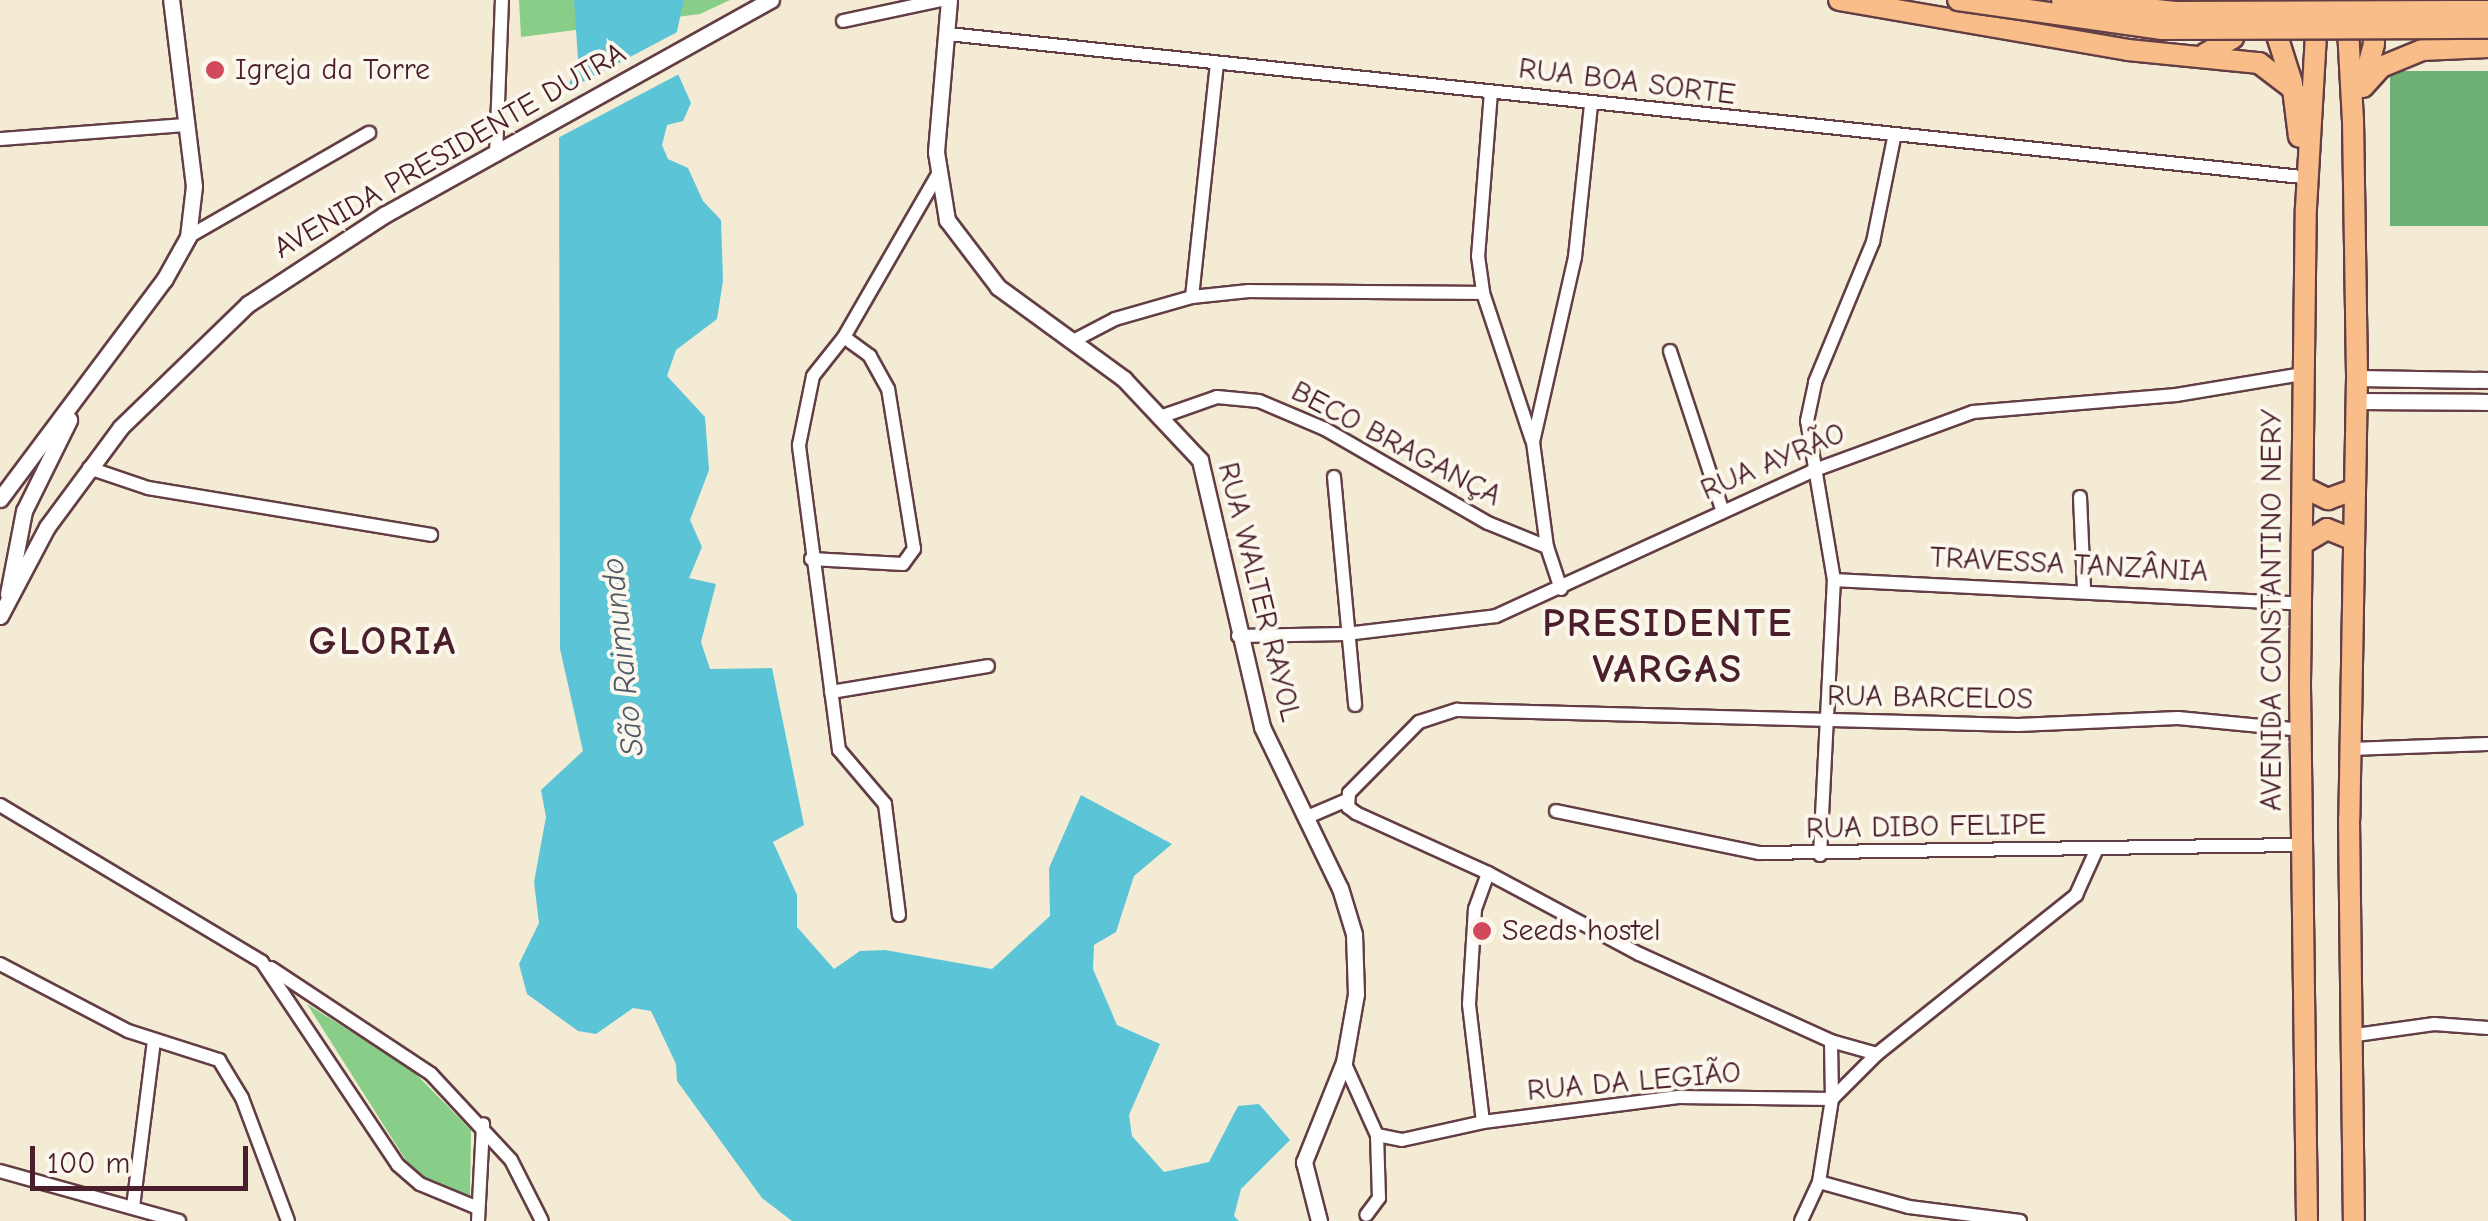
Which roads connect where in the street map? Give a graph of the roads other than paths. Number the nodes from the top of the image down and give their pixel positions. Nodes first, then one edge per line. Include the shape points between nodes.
1 (171, 0) edge
2 (502, 0) edge
3 (771, 0) edge
4 (940, 0) edge
5 (950, 0) edge
6 (1840, 0) edge
7 (1958, 0) edge
8 (2062, 0) edge
9 (2228, 0) edge
10 (2279, 0) edge
11 (2318, 0) edge
12 (2340, 0) edge
13 (2373, 0) edge
14 (2415, 0) edge
15 (2488, 10) edge
16 (844, 21) dead end
17 (2488, 28) edge
18 (948, 34) junction
19 (2488, 47) edge
20 (2422, 50) junction
21 (2203, 55) junction
22 (1217, 64) junction
23 (2363, 88) junction
24 (2293, 89) junction
25 (1490, 92) junction
26 (1591, 104) junction
27 (2353, 120) junction
28 (185, 124) junction
29 (369, 133) dead end
30 (1894, 138) junction
31 (0, 139) edge
32 (496, 156) junction
33 (938, 176) junction
34 (2301, 177) junction
35 (2306, 208) junction
36 (188, 237) junction
37 (1483, 293) junction
38 (1192, 296) junction
39 (844, 336) junction
40 (1072, 341) junction
41 (1670, 351) dead end
42 (102, 364) junction
43 (2303, 374) junction
44 (2358, 378) junction
45 (2488, 380) edge
46 (2358, 401) junction
47 (2488, 402) edge
48 (1163, 416) junction
49 (1533, 442) junction
50 (89, 468) junction
51 (1812, 471) junction
52 (1334, 477) dead end
53 (2303, 487) junction
54 (2353, 490) junction
55 (2080, 497) dead end
56 (0, 500) edge
57 (1722, 509) junction
58 (432, 535) dead end
59 (2352, 539) junction
60 (2302, 544) junction
61 (1547, 547) junction
62 (811, 558) junction
63 (1834, 580) junction
64 (2084, 588) junction
65 (1561, 589) junction
66 (2302, 604) junction
67 (3, 610) edge
68 (1346, 634) junction
69 (1238, 636) junction
70 (988, 666) dead end
71 (831, 692) junction
72 (1355, 705) dead end
73 (1826, 720) junction
74 (2302, 730) junction
75 (2488, 744) edge
76 (2350, 749) junction
77 (1348, 797) junction
78 (0, 805) edge
79 (1556, 811) dead end
80 (1305, 818) junction
81 (2302, 844) junction
82 (2096, 851) junction
83 (1820, 855) junction
84 (1488, 873) junction
85 (899, 915) dead end
86 (262, 962) junction
87 (0, 964) edge
88 (2488, 1028) edge
89 (2356, 1036) junction
90 (154, 1040) junction
91 (1831, 1041) junction
92 (1877, 1054) junction
93 (1344, 1062) junction
94 (1832, 1099) junction
95 (1483, 1122) junction
96 (483, 1124) junction
97 (1377, 1135) junction
98 (0, 1171) edge
99 (1819, 1182) junction
100 (133, 1207) junction
101 (478, 1214) edge
102 (1366, 1215) dead end
103 (178, 1221) edge
104 (288, 1221) edge
105 (542, 1221) edge
106 (1319, 1221) edge
107 (1800, 1221) edge
108 (2020, 1221) edge
109 (2308, 1221) edge
110 (2354, 1221) edge

1 - 28 street
2 - 32 street
3 - 32 street, AVENIDA PRESIDENTE DUTRA
4 - 16 street
5 - 18 street, RUA WALTER RAYOL
6 - 21 main road via 2128,50
7 - 17 main road, bridge via 2162,29
8 - 15 main road, bridge via 2178,12
9 - 21 main road via 2238,22 2233,38
10 - 24 main road via 2272,22
11 - 35 main road, AVENIDA CONSTANTINO NERY
12 - 27 main road
13 - 23 main road via 2374,44
14 - 20 main road via 2405,19
18 - 22 street, RUA BOA SORTE
18 - 33 street, RUA WALTER RAYOL
19 - 20 main road
20 - 23 main road via 2381,67
21 - 24 main road via 2259,63
22 - 25 street, RUA BOA SORTE
22 - 38 street
23 - 27 main road
24 - 34 main road
25 - 26 street, RUA BOA SORTE
25 - 37 street via 1476,234
26 - 30 street, RUA BOA SORTE
26 - 49 street via 1575,258
27 - 44 main road
28 - 31 street
28 - 36 street via 194,186
29 - 36 street
30 - 34 street, RUA BOA SORTE
30 - 51 street via 1864,271 1810,404
32 - 50 street, AVENIDA PRESIDENTE DUTRA via 368,224 248,304 144,400
33 - 39 street, RUA WALTER RAYOL
33 - 40 street, RUA WALTER RAYOL via 947,220 970,256 998,287
34 - 35 main road
35 - 43 main road, AVENIDA CONSTANTINO NERY
36 - 42 street
37 - 38 street
37 - 49 street
38 - 40 street via 1111,321
39 - 62 street, RUA WALTER RAYOL via 812,376 801,410
39 - 62 street via 870,356 888,389 914,549 903,564
40 - 48 street, RUA WALTER RAYOL
41 - 57 street
42 - 56 street
42 - 67 street via 36,478 17,533
43 - 51 street, RUA AYRÃO via 2176,396 1973,412
43 - 53 main road, AVENIDA CONSTANTINO NERY
44 - 45 street
44 - 46 main road
46 - 47 street
46 - 54 main road
48 - 61 street, BECO BRAGANÇA via 1217,397 1259,401 1326,429 1488,523
48 - 69 street, RUA WALTER RAYOL via 1200,460
49 - 61 street
50 - 58 street via 148,488
50 - 67 street, AVENIDA PRESIDENTE DUTRA
51 - 57 street, RUA AYRÃO
51 - 63 street
52 - 68 street
53 - 54 main road via 2328,499
53 - 60 main road, AVENIDA CONSTANTINO NERY
54 - 59 main road
55 - 64 street
57 - 65 street, RUA AYRÃO
59 - 60 main road via 2327,529
59 - 76 main road
60 - 66 main road, AVENIDA CONSTANTINO NERY
61 - 65 street
62 - 71 street, RUA WALTER RAYOL
63 - 64 street, TRAVESSA TANZÂNIA
63 - 73 street
64 - 66 street, TRAVESSA TANZÂNIA
65 - 68 street, RUA AYRÃO via 1468,622
66 - 74 main road, AVENIDA CONSTANTINO NERY
68 - 69 street, RUA AYRÃO
68 - 72 street
69 - 80 street, RUA WALTER RAYOL via 1262,727
70 - 71 street
71 - 85 street, RUA WALTER RAYOL via 843,761 872,782 885,804
73 - 74 street, RUA BARCELOS via 2063,726 2178,718
73 - 77 street, RUA BARCELOS via 1457,710 1419,722
73 - 83 street
74 - 81 main road, AVENIDA CONSTANTINO NERY
75 - 76 street
76 - 89 main road
77 - 80 street
77 - 84 street via 1370,821
78 - 86 street
79 - 83 street, RUA DIBO FELIPE via 1716,848
80 - 93 street, RUA WALTER RAYOL via 1340,888 1354,934 1356,994
81 - 82 street, RUA DIBO FELIPE
81 - 109 main road, AVENIDA CONSTANTINO NERY via 2310,1002
82 - 83 street, RUA DIBO FELIPE
82 - 92 street via 2076,895
84 - 91 street via 1639,954
84 - 95 street via 1475,910 1470,988
86 - 96 street via 431,1074
86 - 101 street via 398,1165
87 - 90 street
88 - 89 street via 2434,1024
89 - 110 main road
90 - 100 street
90 - 104 street via 207,1054 226,1068
91 - 92 street
91 - 94 street
92 - 94 street
93 - 97 street
93 - 106 street, RUA WALTER RAYOL via 1304,1162
94 - 95 street, RUA DA LEGIÃO via 1678,1097
94 - 99 street
95 - 97 street, RUA DA LEGIÃO via 1402,1140
96 - 101 street
96 - 105 street via 511,1160
97 - 102 street via 1379,1198
98 - 100 street
99 - 107 street
99 - 108 street via 1909,1207
100 - 103 street

